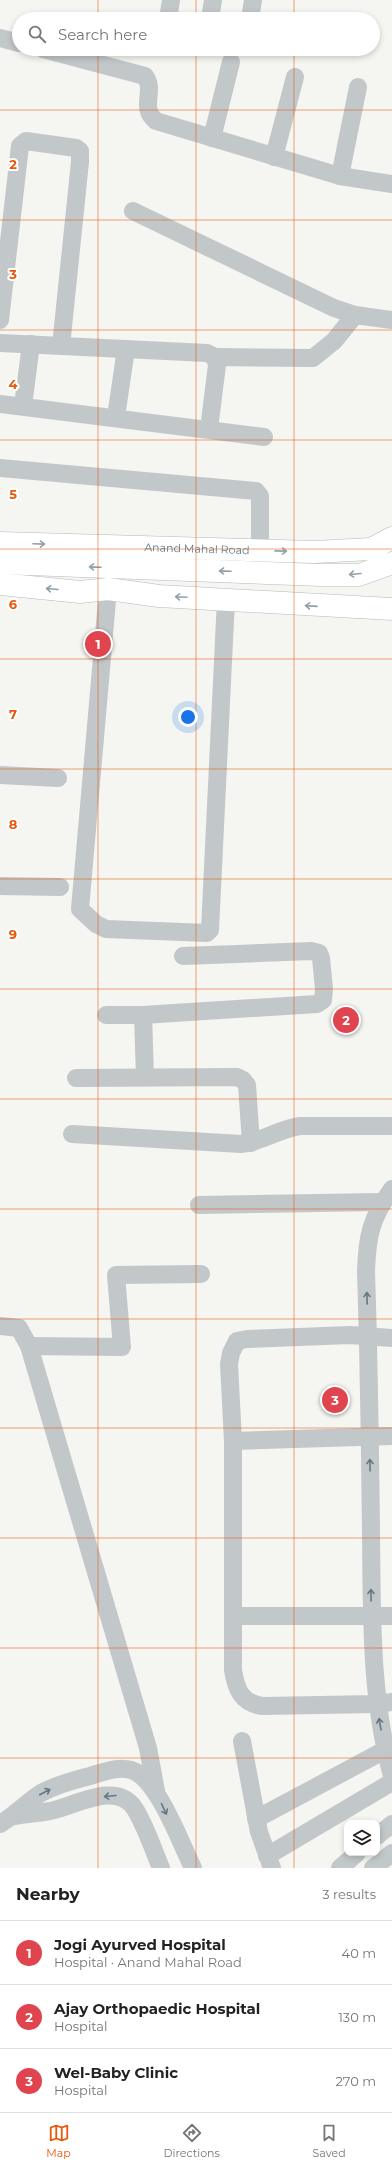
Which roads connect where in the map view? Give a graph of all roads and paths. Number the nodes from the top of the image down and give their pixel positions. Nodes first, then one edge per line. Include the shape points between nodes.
1 (171, 0) edge
2 (213, 0) edge
3 (253, 0) edge
4 (169, 12) edge
5 (211, 12) edge
6 (251, 12) edge
7 (0, 38) edge
8 (12, 41) edge
9 (69, 56) edge
10 (231, 62) dead end
11 (295, 77) dead end
12 (358, 87) dead end
13 (212, 138) junction
14 (274, 157) junction
15 (340, 176) junction
16 (392, 184) edge
17 (6, 203) edge
18 (133, 211) dead end
19 (355, 315) junction
20 (0, 320) edge
21 (392, 320) edge
22 (0, 343) edge
23 (31, 344) junction
24 (61, 346) junction
25 (126, 349) junction
26 (215, 357) junction
27 (0, 404) edge
28 (23, 406) junction
29 (116, 417) junction
30 (209, 429) junction
31 (264, 437) dead end
32 (0, 468) edge
33 (392, 538) edge
34 (0, 543) edge
35 (260, 550) junction
36 (0, 563) edge
37 (392, 563) edge
38 (0, 584) edge
39 (108, 589) junction
40 (226, 599) junction
41 (392, 609) edge
42 (0, 775) edge
43 (58, 778) dead end
44 (0, 886) edge
45 (60, 887) dead end
46 (183, 956) dead end
47 (106, 1015) dead end
48 (143, 1015) junction
49 (145, 1077) junction
50 (76, 1078) dead end
51 (392, 1126) edge
52 (72, 1134) dead end
53 (251, 1143) junction
54 (387, 1196) edge
55 (199, 1205) dead end
56 (201, 1274) dead end
57 (0, 1326) edge
58 (368, 1337) junction
59 (392, 1338) edge
60 (29, 1346) junction
61 (370, 1436) junction
62 (392, 1436) edge
63 (233, 1441) junction
64 (233, 1616) junction
65 (372, 1616) junction
66 (392, 1616) edge
67 (385, 1703) edge
68 (242, 1741) dead end
69 (385, 1750) junction
70 (392, 1776) edge
71 (392, 1782) edge
72 (156, 1791) junction
73 (256, 1819) junction
74 (7, 1820) edge
75 (392, 1824) edge
76 (380, 1834) edge
77 (392, 1853) edge
78 (354, 1856) edge
79 (270, 1862) edge
80 (161, 1868) edge
81 (193, 1868) edge
82 (340, 1868) edge
83 (373, 1868) edge

1 - 4 street
2 - 5 street
3 - 6 street
7 - 8 street
9 - 13 street via 145,76 149,81 150,116 156,121
10 - 13 street
11 - 14 street
12 - 15 street
13 - 14 street
14 - 15 street
15 - 16 street
17 - 20 street
17 - 24 street via 22,142 76,148 80,151
18 - 19 street via 334,308
19 - 21 street
19 - 26 street via 334,341 314,358
22 - 23 street
23 - 24 street
23 - 28 street
24 - 25 street
25 - 26 street via 207,352
25 - 29 street
26 - 30 street
27 - 28 street
28 - 29 street
29 - 30 street
30 - 31 street
32 - 35 street via 256,491 260,496
35 -> 33 main road, Anand Mahal Road via 314,552 371,549
34 -> 35 main road, Anand Mahal Road
37 -> 36 main road via 358,575
39 -> 38 main road via 80,592
40 -> 39 main road via 159,596
39 - 40 street via 80,909 100,928 106,929 207,933 210,930
41 -> 40 main road
42 - 43 street
44 - 45 street
46 - 48 street via 311,951 319,953 323,1000 317,1004
47 - 48 street
48 - 49 street
49 - 50 street
49 - 53 street via 237,1077 243,1080 247,1085
51 - 53 street via 300,1126 288,1128
52 - 53 street
54 - 55 street
58 -> 54 street via 366,1253 369,1229
56 - 60 street via 116,1275 122,1348
57 - 60 street via 19,1328
58 - 59 street
58 - 61 street
58 - 63 street via 350,1335 247,1338 238,1341 231,1353 229,1364
60 - 72 street via 148,1748
61 - 62 street
61 - 63 street
65 -> 61 street
63 - 64 street
64 - 65 street
64 - 67 street via 235,1682 238,1692 251,1704 262,1706
65 - 66 street
65 - 67 street
69 -> 67 street
68 - 73 street
69 - 70 street
69 - 73 street
71 - 79 street
74 -> 72 street via 41,1793 116,1768 132,1770 143,1776
72 -> 81 street
73 - 79 street
80 -> 74 street via 135,1809 126,1799 114,1795
75 - 76 street
77 - 83 street
78 - 82 street

